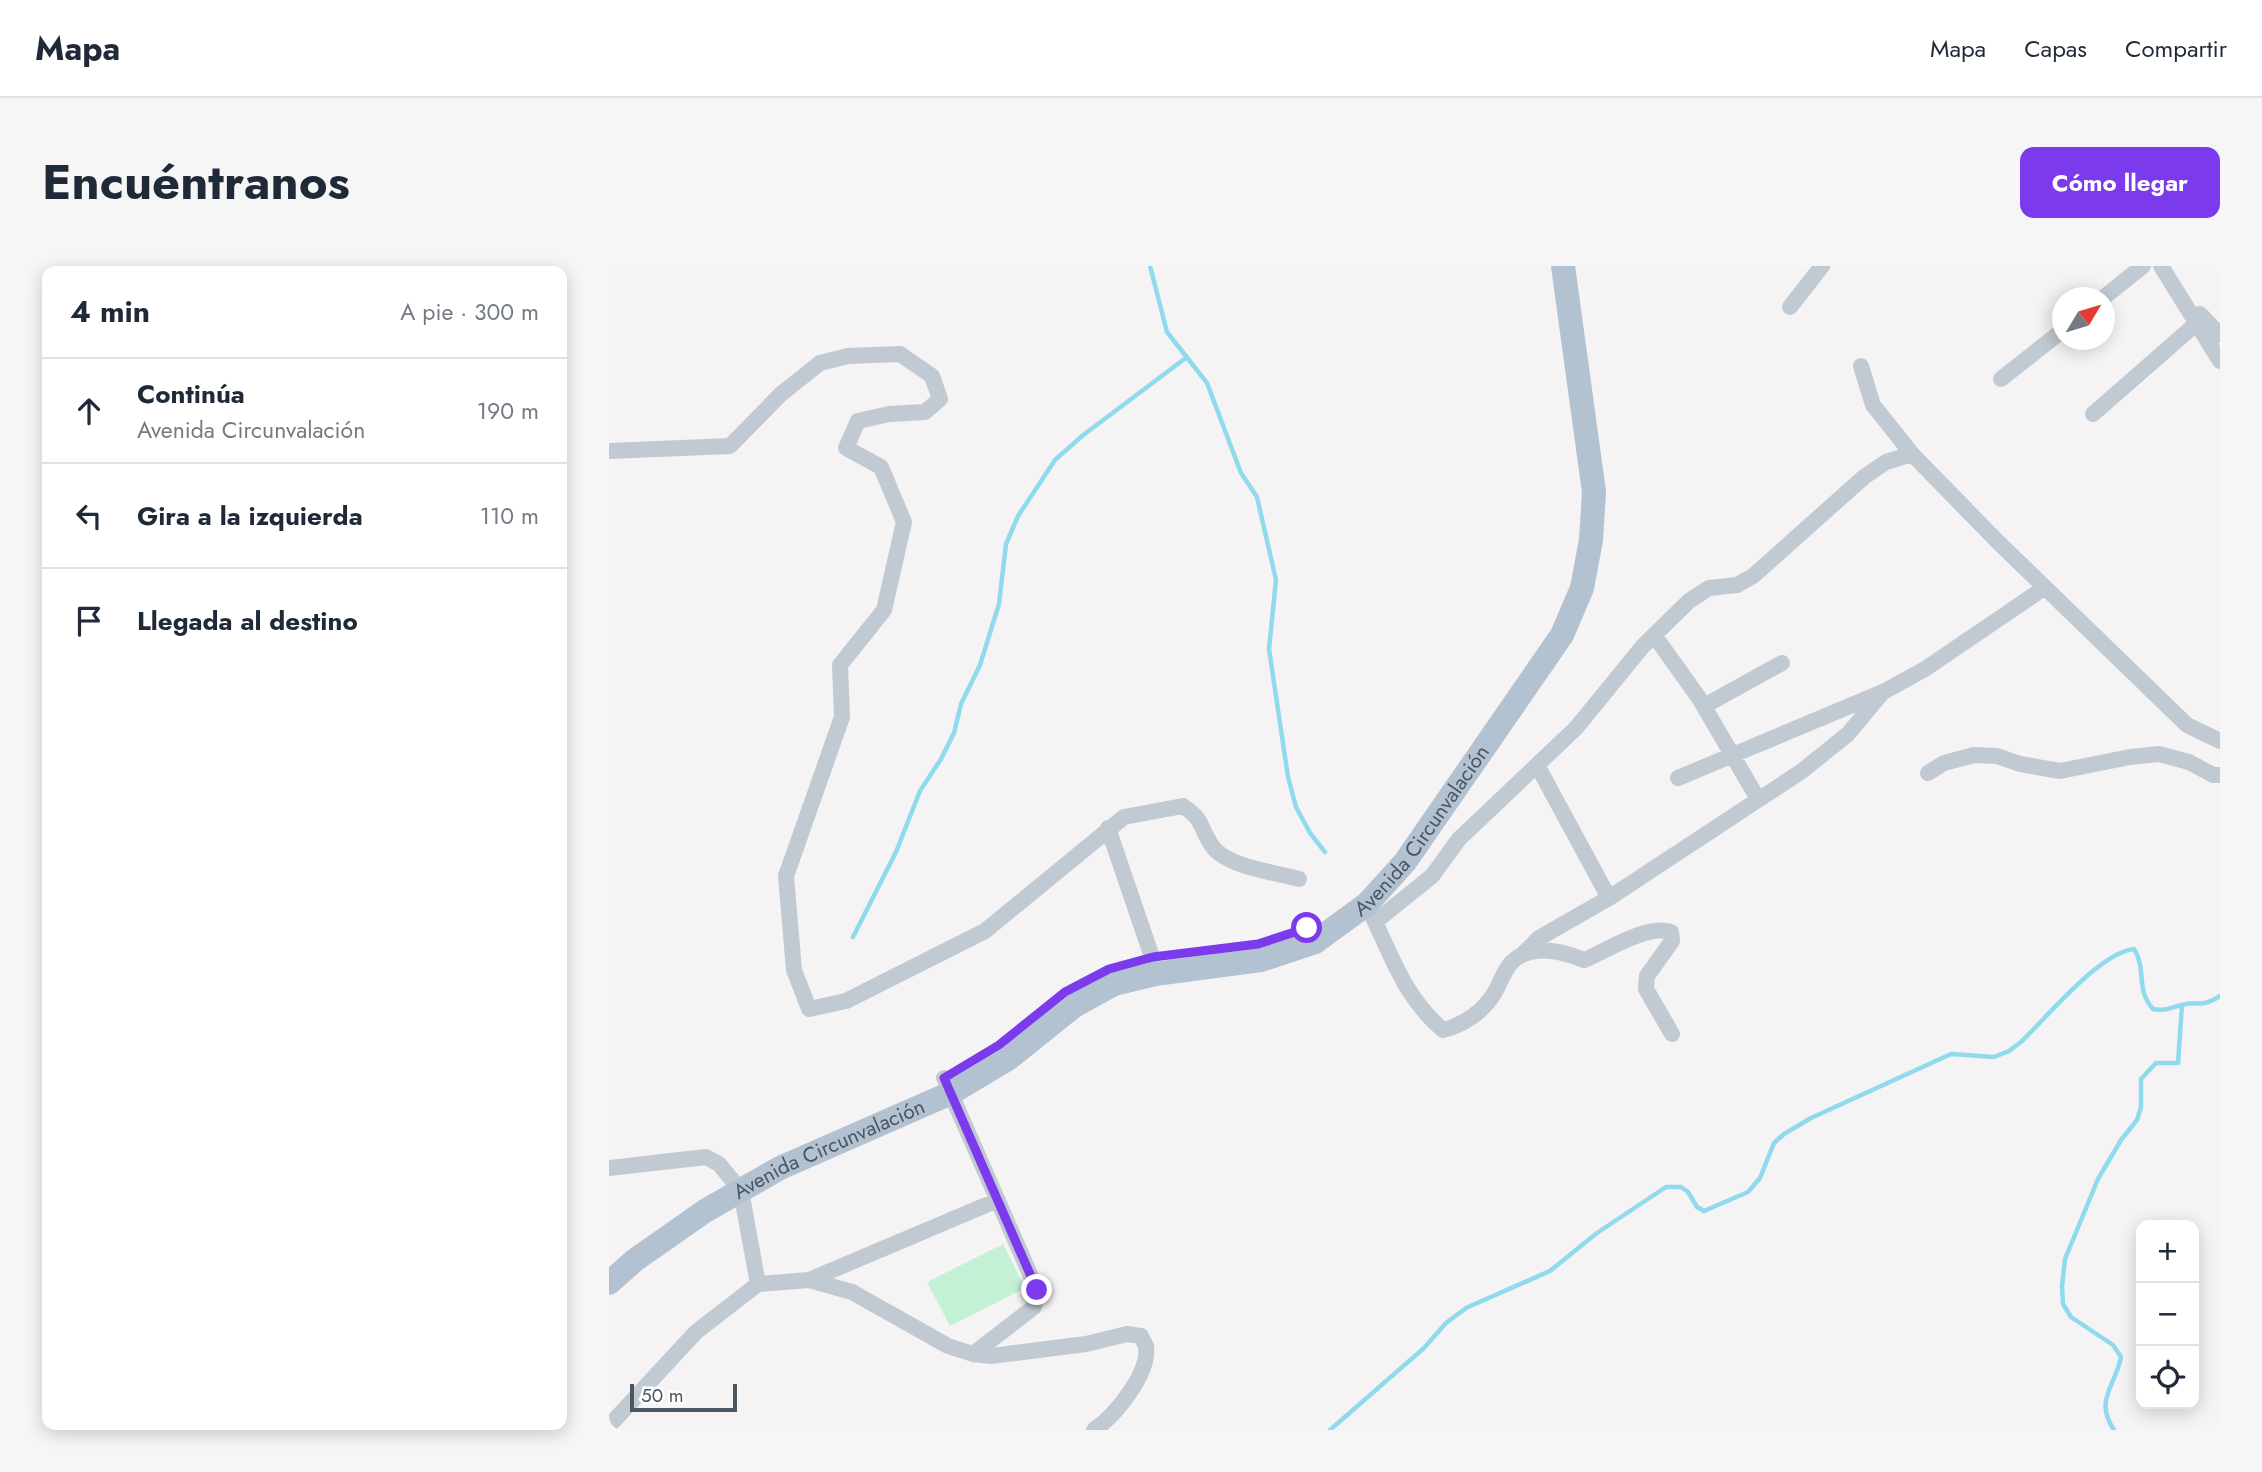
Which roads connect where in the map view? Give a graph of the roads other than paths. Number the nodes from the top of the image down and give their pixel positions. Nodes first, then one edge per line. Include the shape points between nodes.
1 (1547, 266) edge
2 (1563, 266) edge
3 (1822, 266) edge
4 (2143, 266) edge
5 (2161, 266) edge
6 (2115, 288) edge
7 (2177, 289) junction
8 (1790, 307) dead end
9 (2197, 323) junction
10 (2220, 335) edge
11 (2052, 339) edge
12 (2220, 361) edge
13 (1861, 366) dead end
14 (2001, 379) dead end
15 (2093, 414) dead end
16 (609, 451) edge
17 (1912, 454) junction
18 (2044, 588) junction
19 (1654, 635) junction
20 (1781, 663) dead end
21 (1883, 692) junction
22 (1704, 706) junction
23 (2220, 741) edge
24 (1732, 755) junction
25 (1537, 765) junction
26 (1928, 773) dead end
27 (2220, 775) edge
28 (1678, 778) dead end
29 (1758, 799) junction
30 (1108, 828) junction
31 (1299, 878) dead end
32 (1609, 898) junction
33 (1371, 913) junction
34 (1523, 954) junction
35 (1153, 957) junction
36 (1672, 1034) dead end
37 (948, 1086) junction
38 (609, 1168) edge
39 (735, 1184) junction
40 (998, 1200) junction
41 (609, 1261) edge
42 (809, 1280) junction
43 (609, 1283) edge
44 (758, 1284) junction
45 (973, 1354) junction
46 (609, 1426) edge
47 (1094, 1430) edge

1 - 35 main road, Avenida Circunvalación via 1577,494 1566,584 1547,627 1392,852 1356,892 1307,928 1258,944
2 - 33 main road, Avenida Circunvalación via 1594,492 1582,588 1562,635
3 - 8 street
4 - 6 street
5 - 7 street
7 - 9 street
7 - 10 street
9 - 12 street
9 - 15 street
11 - 14 street
13 - 17 street via 1873,405
16 - 30 street via 730,446 781,394 820,363 848,356 900,354 932,376 936,387 940,400 925,412 858,421 846,448 881,467 904,522 884,610 840,665 842,716 786,876 794,970 809,1009 846,1000 985,931
17 - 18 street
17 - 19 street via 1886,461 1753,576 1699,594
18 - 21 street
18 - 23 street via 2187,725
19 - 22 street
19 - 25 street via 1576,728
20 - 22 street
21 - 24 street
21 - 29 street via 1848,734
22 - 24 street
24 - 28 street
24 - 29 street
25 - 32 street
25 - 33 street via 1459,839 1432,876
26 - 27 street via 1974,755 2060,771 2159,754
29 - 32 street
30 - 31 street via 1124,817 1183,806 1197,815 1213,848 1234,863
30 - 35 street
32 - 34 street via 1539,938
33 - 34 street via 1400,977 1424,1013 1443,1030 1475,1016
33 - 37 main road, Avenida Circunvalación via 1315,942 1261,960 1114,984 1074,1006 1008,1059
34 - 36 street via 1564,952 1584,960 1634,937 1664,929 1671,932 1672,941 1647,976 1646,989
35 - 37 main road, Avenida Circunvalación via 1109,969 1065,992
37 - 39 main road, Avenida Circunvalación via 773,1153
37 - 40 street
38 - 39 street via 706,1157 719,1164
39 - 41 main road, Avenida Circunvalación via 696,1197
39 - 43 main road, Avenida Circunvalación
39 - 44 street
40 - 42 street
40 - 45 street via 1037,1290 1034,1307
42 - 44 street
42 - 45 street via 852,1292 948,1346
44 - 46 street via 696,1332
45 - 47 street via 991,1356 1127,1334 1141,1336 1146,1346 1143,1370 1122,1403

